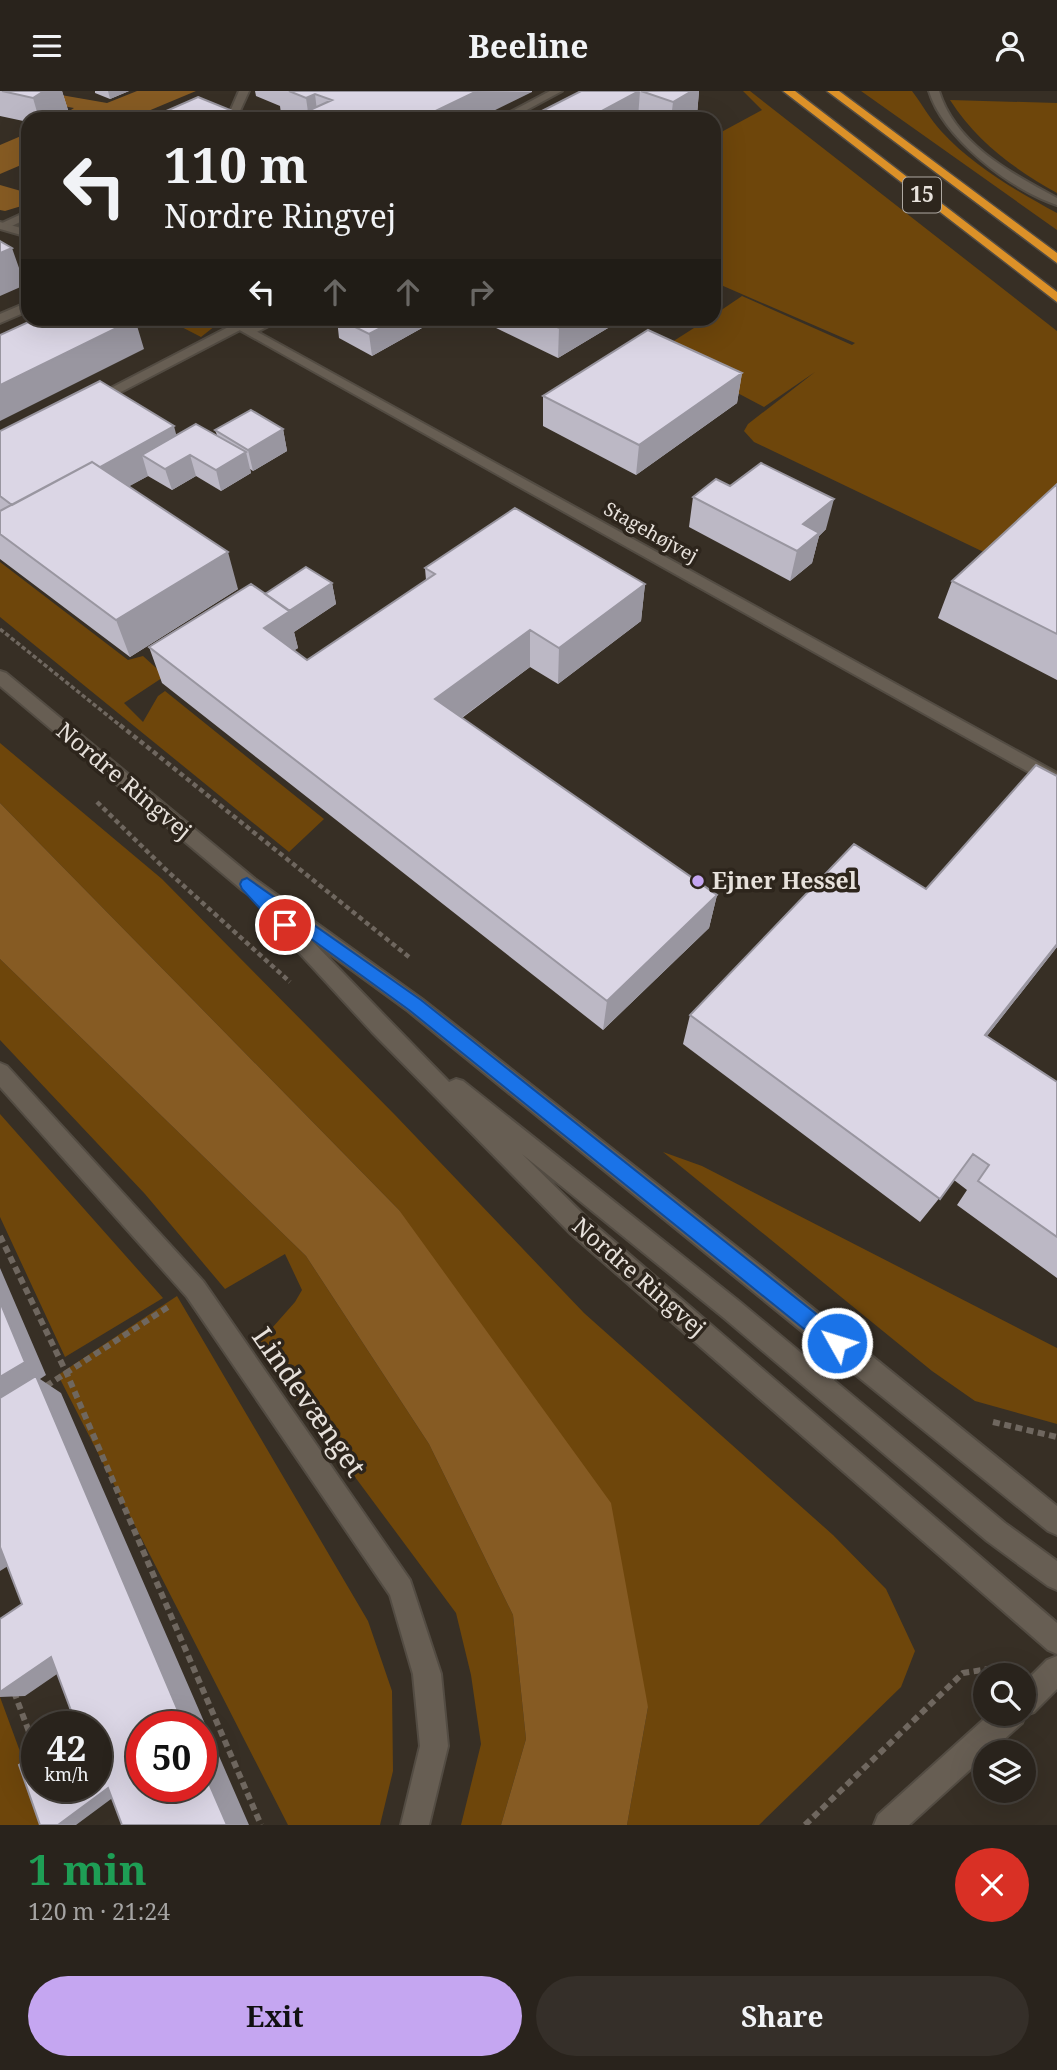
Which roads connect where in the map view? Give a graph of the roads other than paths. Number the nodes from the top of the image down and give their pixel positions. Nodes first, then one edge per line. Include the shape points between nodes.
1 (244, 91) edge
2 (557, 91) edge
3 (788, 91) edge
4 (832, 91) edge
5 (933, 91) edge
6 (235, 112) edge
7 (516, 112) edge
8 (1057, 202) edge
9 (21, 216) edge
10 (2, 225) edge
11 (21, 232) edge
12 (1057, 259) edge
13 (1057, 298) edge
14 (21, 309) edge
15 (0, 319) edge
16 (236, 326) edge
17 (240, 326) edge
18 (84, 405) edge
19 (0, 677) edge
20 (1057, 781) edge
21 (247, 884) junction
22 (379, 1026) junction
23 (0, 1072) edge
24 (1057, 1523) edge
25 (1057, 1577) edge
26 (1057, 1641) edge
27 (1057, 1670) edge
28 (1036, 1690) edge
29 (998, 1726) edge
30 (415, 1825) edge
31 (888, 1825) edge

1 - 6 main road
2 - 7 main road
3 - 13 highway, 15
4 - 12 highway, 15
5 - 8 main road via 950,124 979,153
9 - 10 main road
10 - 11 main road
14 - 15 main road
16 - 18 main road
17 - 20 main road, Stagehøjvej
19 - 21 main road, Nordre Ringvej
21 - 22 main road, Nordre Ringvej
21 - 24 main road, Nordre Ringvej via 415,1005
22 - 25 main road via 732,1310 996,1532
22 - 26 main road, Nordre Ringvej via 579,1226
23 - 30 main road, Lindevænget via 195,1289 401,1589 427,1674 434,1746
27 - 28 main road
29 - 31 main road

